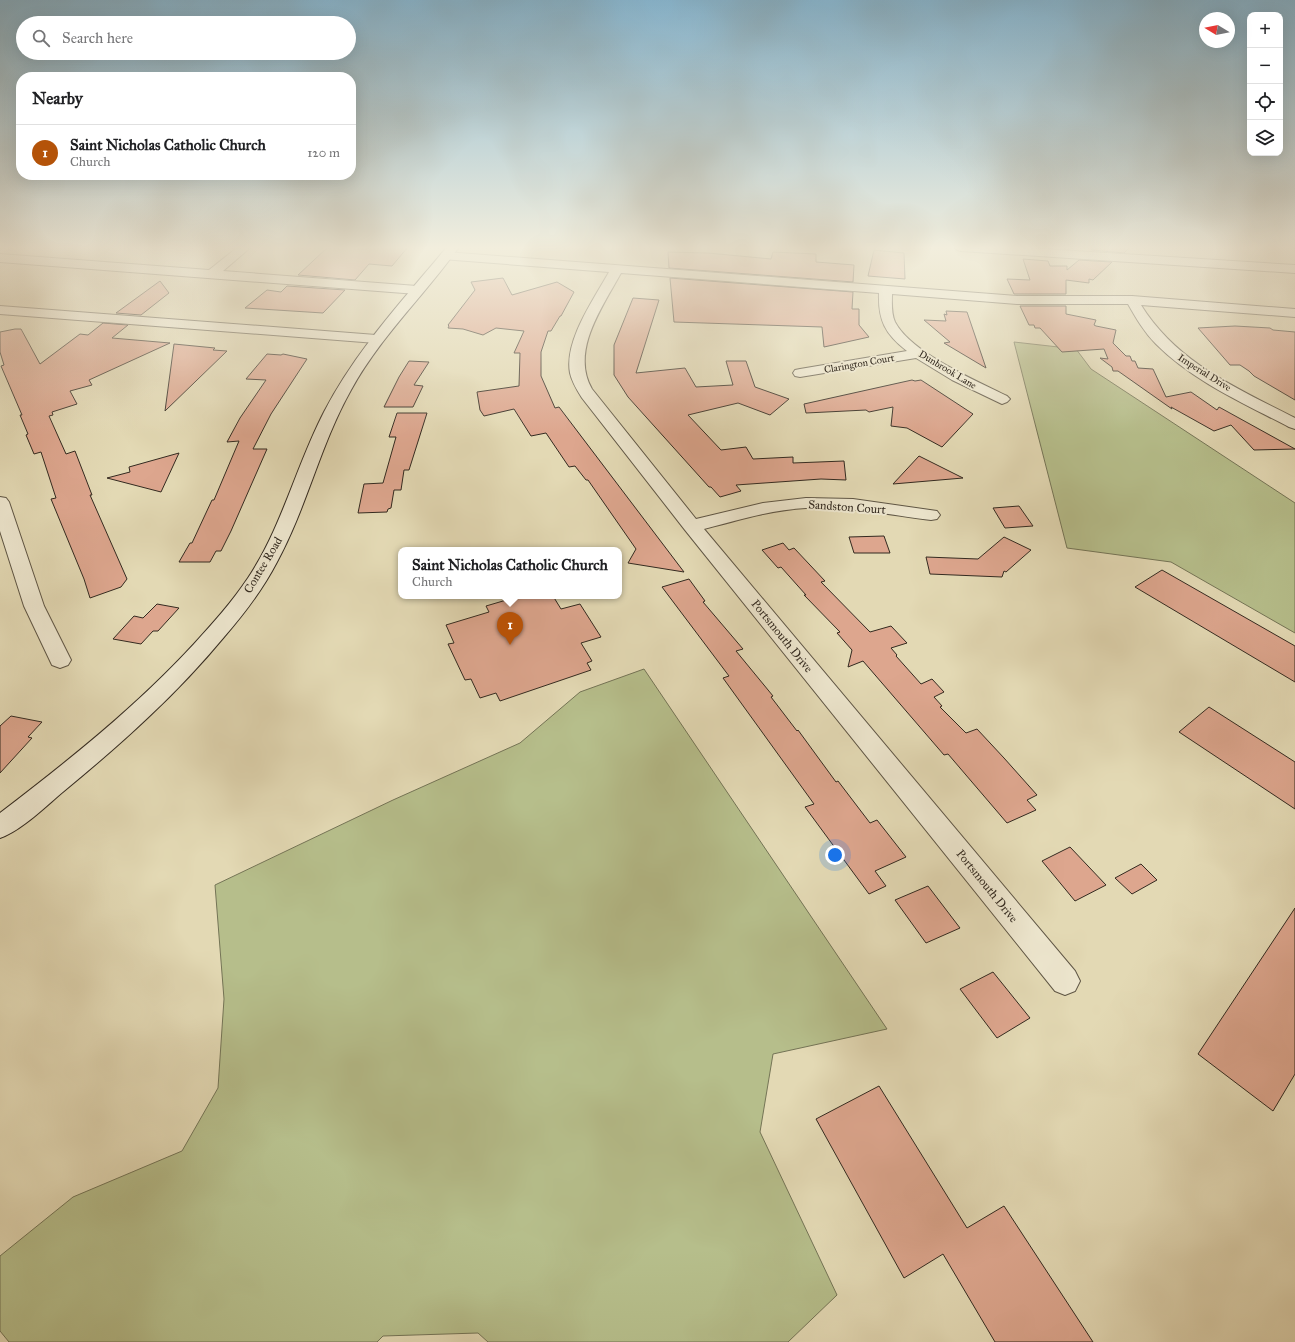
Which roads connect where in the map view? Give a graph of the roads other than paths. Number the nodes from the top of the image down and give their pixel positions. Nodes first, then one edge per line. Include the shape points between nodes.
1 (0, 310) edge
2 (401, 310) edge
3 (596, 310) edge
4 (886, 310) edge
5 (1138, 310) edge
6 (1253, 310) edge
7 (1295, 313) edge
8 (376, 339) junction
9 (919, 353) junction
10 (800, 373) dead end
11 (1002, 400) dead end
12 (1295, 424) edge
13 (0, 502) edge
14 (931, 515) dead end
15 (692, 526) junction
16 (60, 660) dead end
17 (0, 828) edge
18 (1065, 981) dead end

1 - 8 street
2 - 8 street, Contee Road
3 - 15 street, Portsmouth Drive via 580,341 576,360 578,376 590,398 611,426
4 - 9 street, Dunbrook Lane via 888,322 899,336
5 - 12 street, Imperial Drive via 1165,345 1182,359 1208,377
6 - 7 street
8 - 17 street, Contee Road via 352,374 331,412 277,545 262,573 240,602 203,647 147,705 68,775
9 - 10 street, Clarington Court
9 - 11 street, Dunbrook Lane
13 - 16 street via 34,606
14 - 15 street, Sandston Court via 843,504 806,503 778,506
15 - 18 street, Portsmouth Drive

